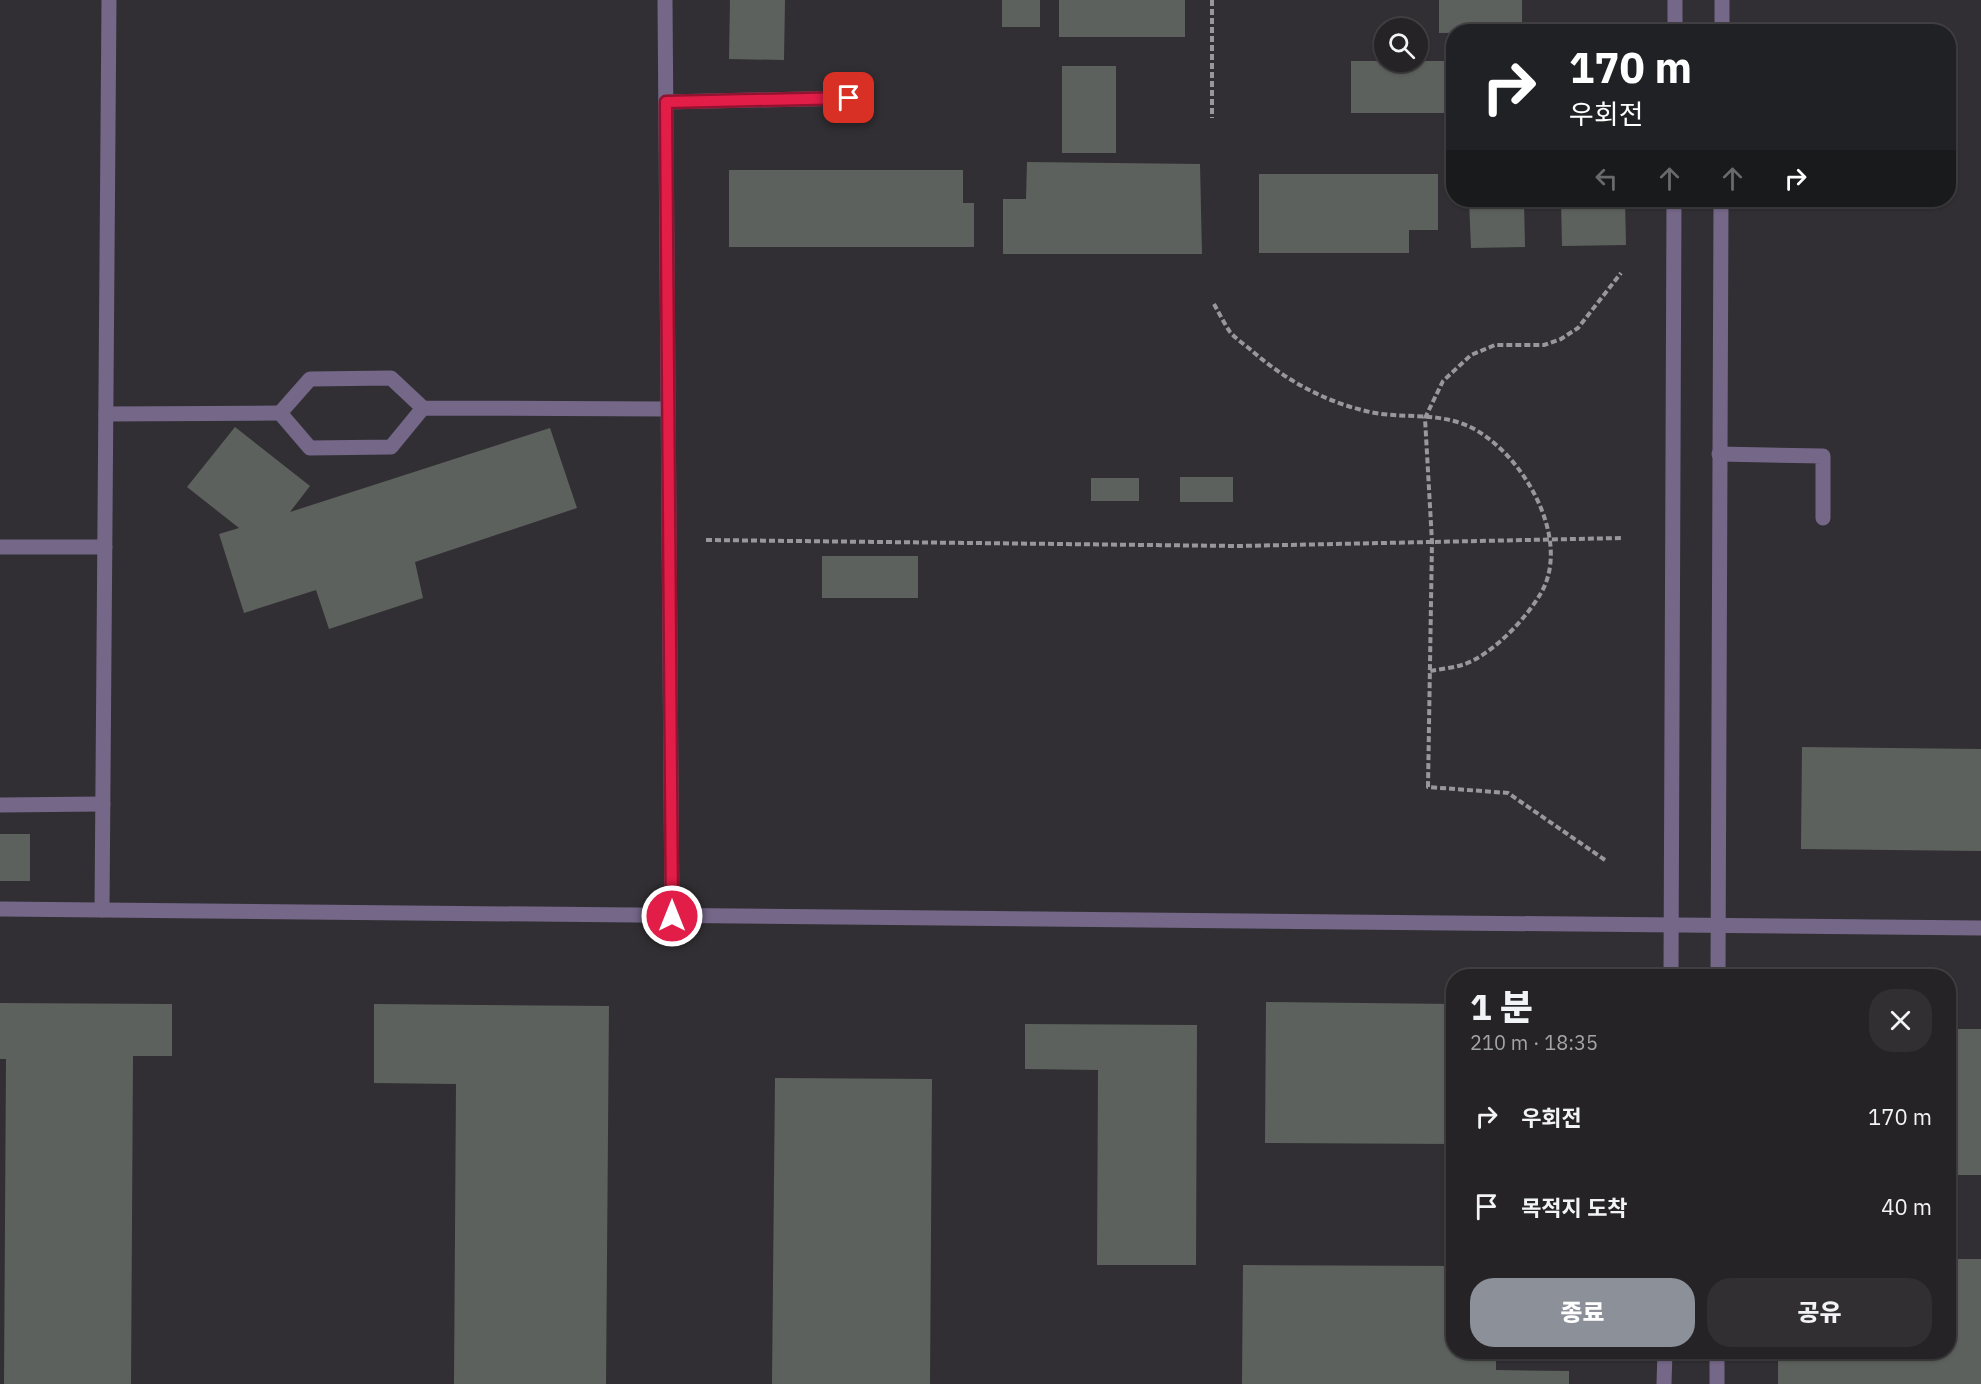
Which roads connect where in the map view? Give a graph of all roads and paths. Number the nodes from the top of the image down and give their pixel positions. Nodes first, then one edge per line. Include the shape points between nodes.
1 (109, 0) edge
2 (665, 0) edge
3 (1212, 0) edge
4 (1675, 0) edge
5 (1722, 0) edge
6 (1675, 24) edge
7 (1722, 24) edge
8 (849, 98) dead end
9 (666, 102) junction
10 (1212, 118) dead end
11 (1674, 207) edge
12 (1721, 207) edge
13 (1621, 273) dead end
14 (1214, 304) dead end
15 (423, 408) junction
16 (668, 409) junction
17 (280, 413) junction
18 (106, 414) junction
19 (1425, 418) junction
20 (1719, 454) junction
21 (1823, 518) dead end
22 (1621, 538) dead end
23 (1549, 539) junction
24 (706, 540) dead end
25 (1432, 542) junction
26 (0, 547) edge
27 (105, 548) junction
28 (1430, 671) junction
29 (102, 804) junction
30 (0, 806) edge
31 (1605, 860) dead end
32 (0, 909) edge
33 (102, 910) junction
34 (672, 916) junction
35 (1672, 925) junction
36 (1718, 926) junction
37 (1981, 928) edge
38 (1671, 969) edge
39 (1718, 969) edge
40 (1665, 1359) edge
41 (1717, 1359) edge
42 (1664, 1384) edge
43 (1717, 1384) edge

1 - 18 street
2 - 9 street
3 - 10 path
4 - 6 street
5 - 7 street
8 - 9 street
9 - 16 street
11 - 35 street
12 - 20 street
13 - 19 path via 1578,328 1561,339 1544,345 1495,345 1471,355 1443,381
14 - 19 path via 1232,333 1277,373 1317,395 1370,412
15 - 16 street
15 - 17 street via 391,378 310,379
15 - 17 street via 391,447 310,448
16 - 34 street
17 - 18 street
18 - 27 street
19 - 23 path via 1443,418 1470,427 1497,447 1519,470 1539,501
19 - 25 path
20 - 21 street via 1823,456
20 - 36 street
22 - 23 path
23 - 25 path
23 - 28 path via 1552,562 1533,607 1496,645 1463,665
24 - 25 path via 1203,546
25 - 28 path
26 - 27 street
27 - 29 street
28 - 31 path via 1428,787 1508,793
29 - 30 street
29 - 33 street
32 - 33 street
33 - 34 street
34 - 35 street
35 - 36 street
35 - 38 street
36 - 37 street
36 - 39 street
40 - 42 street
41 - 43 street

